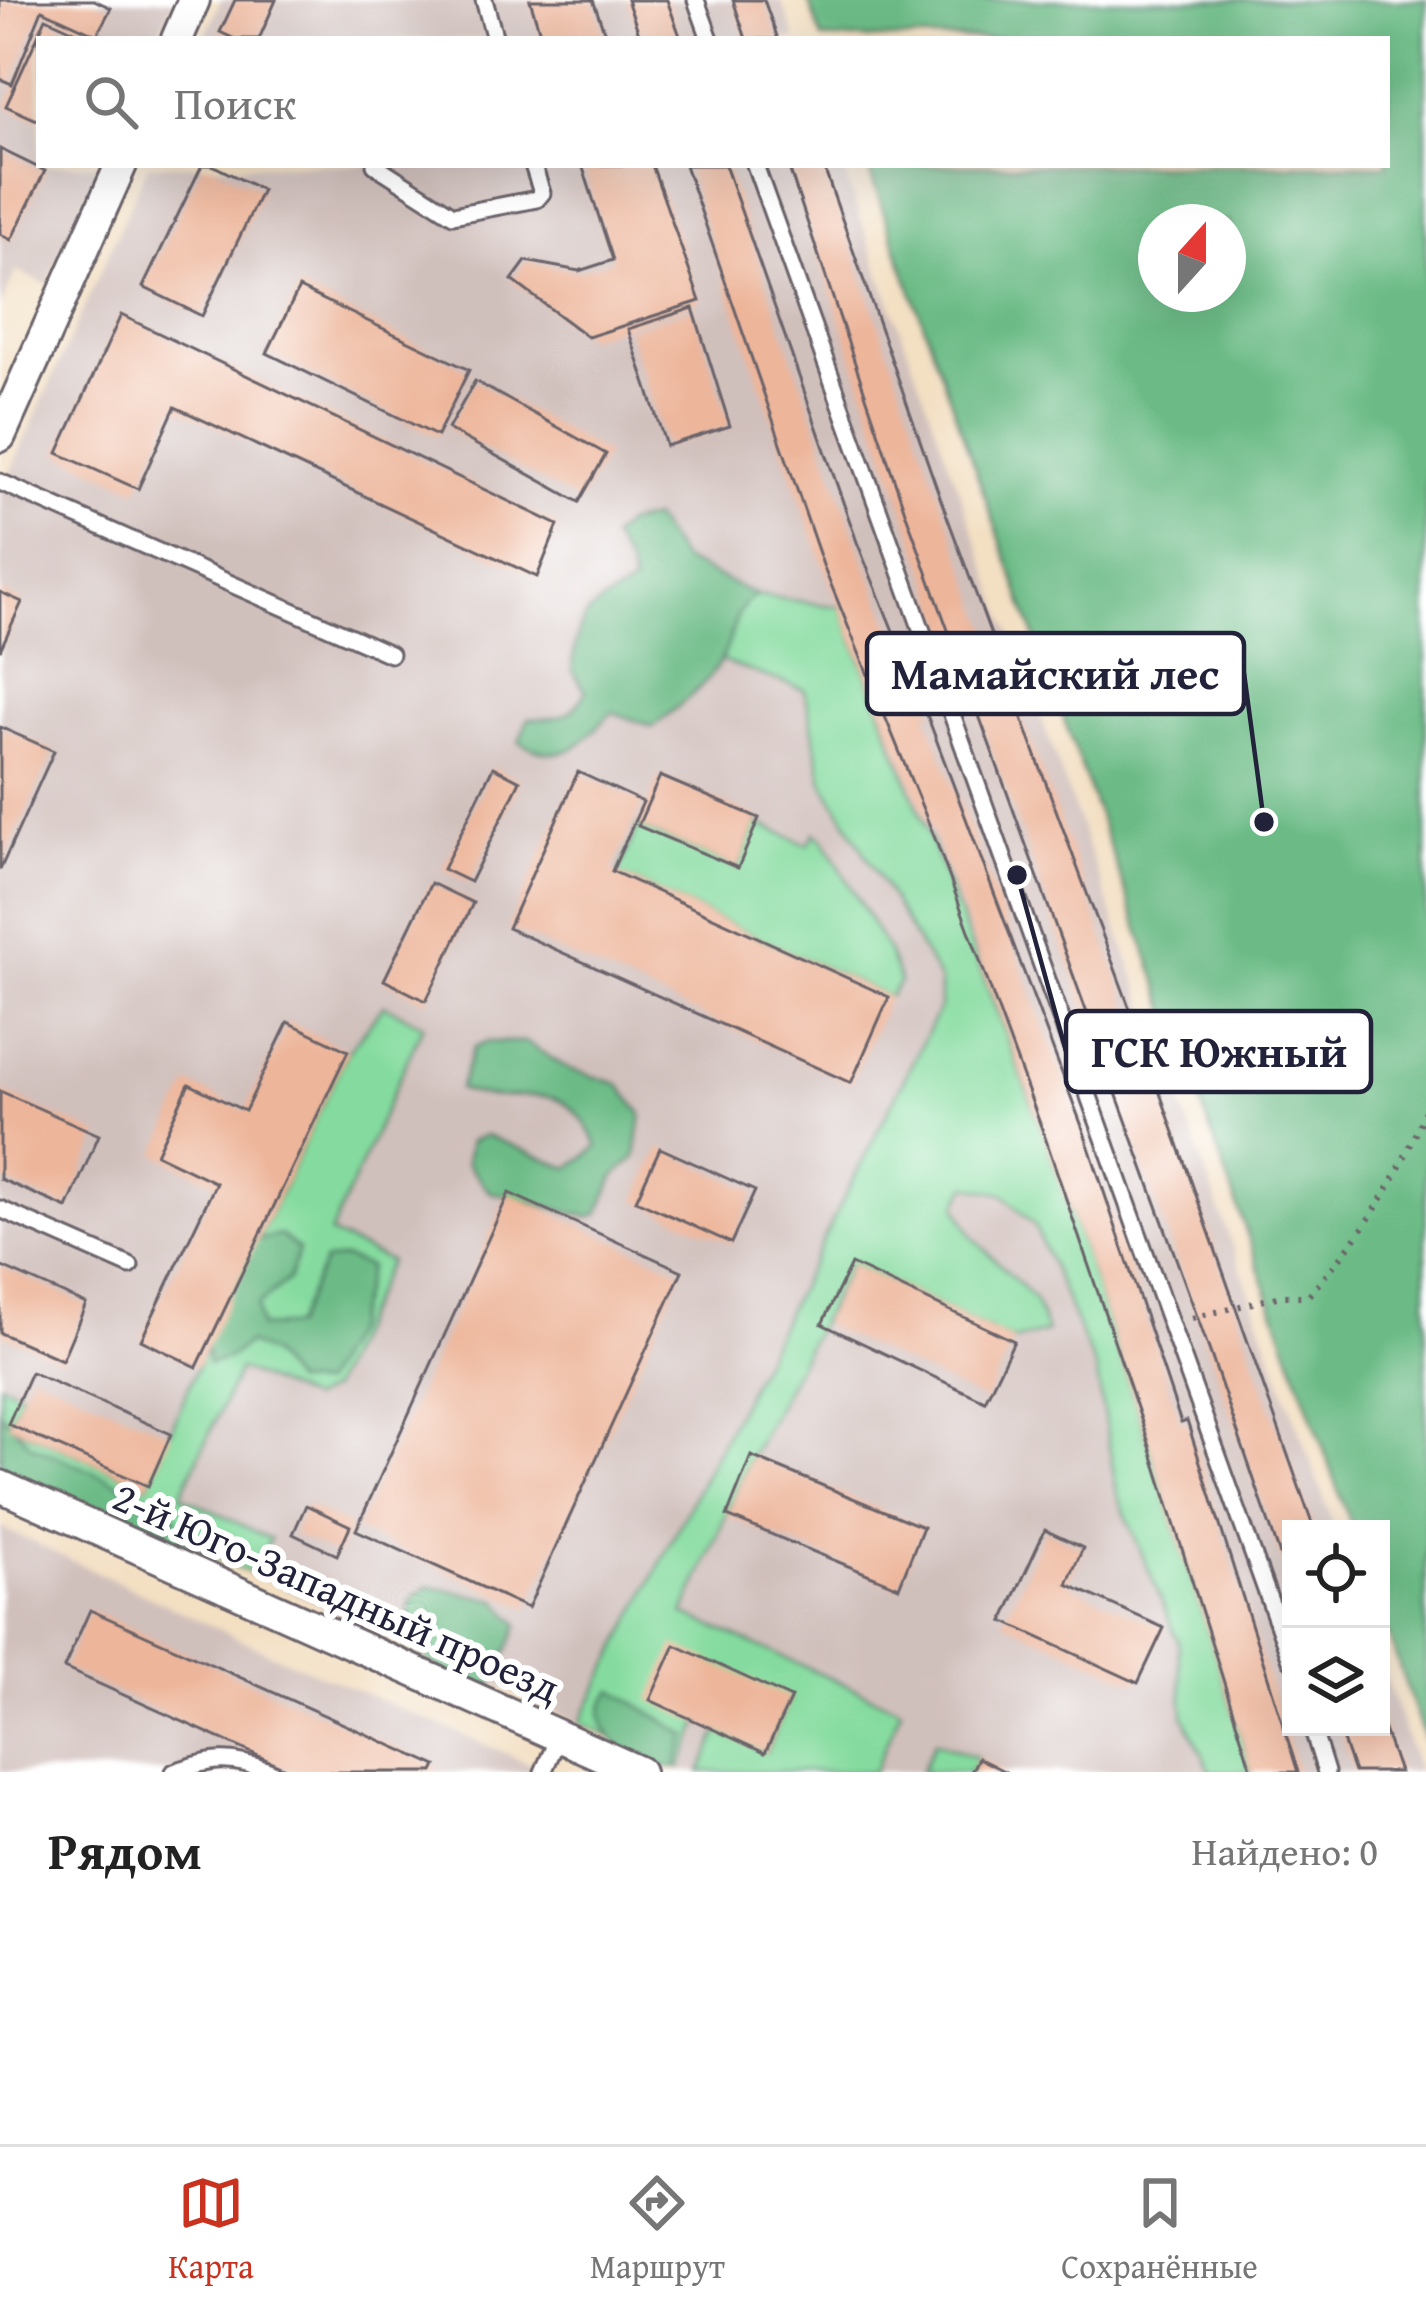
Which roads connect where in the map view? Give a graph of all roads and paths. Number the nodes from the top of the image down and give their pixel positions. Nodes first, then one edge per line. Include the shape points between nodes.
1 (194, 0) edge
2 (484, 0) edge
3 (696, 0) edge
4 (179, 36) edge
5 (494, 36) edge
6 (709, 36) edge
7 (120, 168) edge
8 (380, 168) edge
9 (534, 168) edge
10 (756, 168) edge
11 (0, 436) edge
12 (0, 482) edge
13 (390, 654) dead end
14 (1426, 1108) edge
15 (0, 1209) edge
16 (130, 1266) dead end
17 (1171, 1324) junction
18 (0, 1486) edge
19 (1282, 1635) edge
20 (559, 1736) junction
21 (1315, 1736) edge
22 (175, 1772) edge
23 (271, 1772) edge
24 (543, 1772) edge
25 (639, 1772) edge
26 (1326, 1772) edge

1 - 4 street
2 - 5 lane
3 - 6 lane
7 - 11 street
8 - 9 lane via 453,215 537,199
10 - 17 lane
12 - 13 lane
14 - 17 path via 1360,1236 1309,1296
15 - 16 lane
17 - 19 lane
18 - 20 street, 2-й Юго-Западный проезд
20 - 24 lane
20 - 25 street, 2-й Юго-Западный проезд
21 - 26 lane
22 - 23 lane via 210,1759

